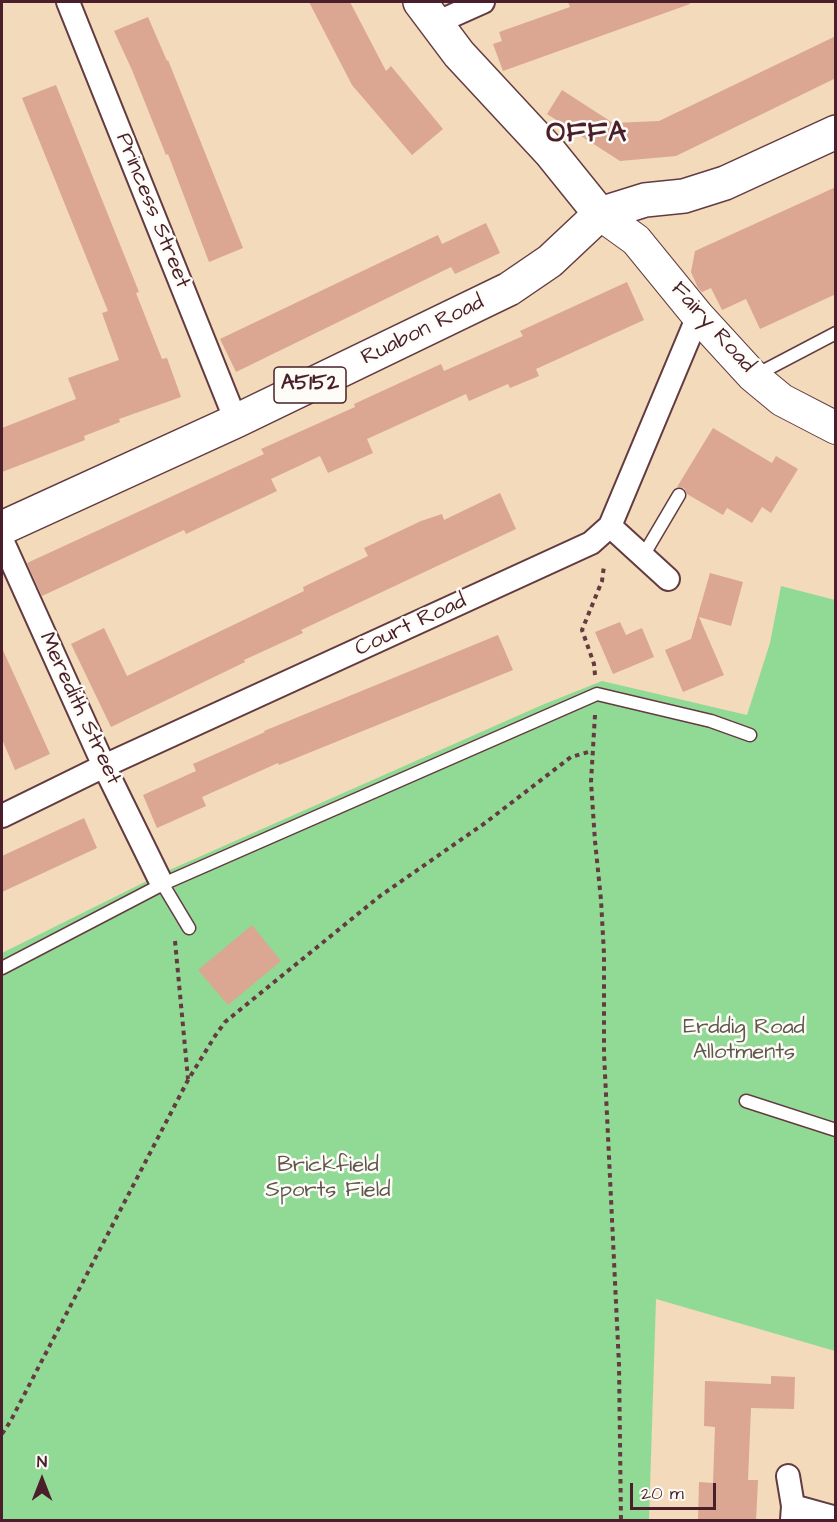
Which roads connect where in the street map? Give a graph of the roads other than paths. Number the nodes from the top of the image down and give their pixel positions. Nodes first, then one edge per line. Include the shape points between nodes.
1 (68, 2) edge
2 (483, 2) edge
3 (428, 12) edge
4 (836, 132) edge
5 (600, 214) junction
6 (698, 316) junction
7 (836, 333) edge
8 (753, 376) junction
9 (236, 421) junction
10 (836, 428) edge
11 (679, 495) dead end
12 (610, 526) junction
13 (2, 528) edge
14 (2, 540) edge
15 (644, 556) junction
16 (668, 579) dead end
17 (750, 735) dead end
18 (104, 766) junction
19 (2, 816) edge
20 (161, 881) junction
21 (189, 928) road end
22 (2, 968) edge
23 (746, 1101) dead end
24 (836, 1130) edge
25 (788, 1476) dead end
26 (792, 1513) edge
27 (836, 1518) edge

1 - 9 street, Princess Street
2 - 3 street
3 - 5 main road via 459,54 550,152
4 - 5 main road, Ruabon Road / A5152 via 725,183
5 - 6 main road, Fairy Road via 636,240
5 - 9 main road, Ruabon Road / A5152 via 550,261 509,289
6 - 8 main road, Fairy Road
6 - 12 street, Court Road
7 - 8 lane
8 - 10 main road, Fairy Road via 782,400
9 - 13 main road, Ruabon Road / A5152
11 - 15 lane
12 - 15 street
12 - 18 street, Court Road via 591,543
14 - 18 street, Meredith Street
15 - 16 street
17 - 20 lane via 711,721 597,694
18 - 19 street, Court Road
18 - 20 street, Meredith Street
20 - 21 lane
20 - 22 lane
23 - 24 lane
25 - 26 street
26 - 27 street

